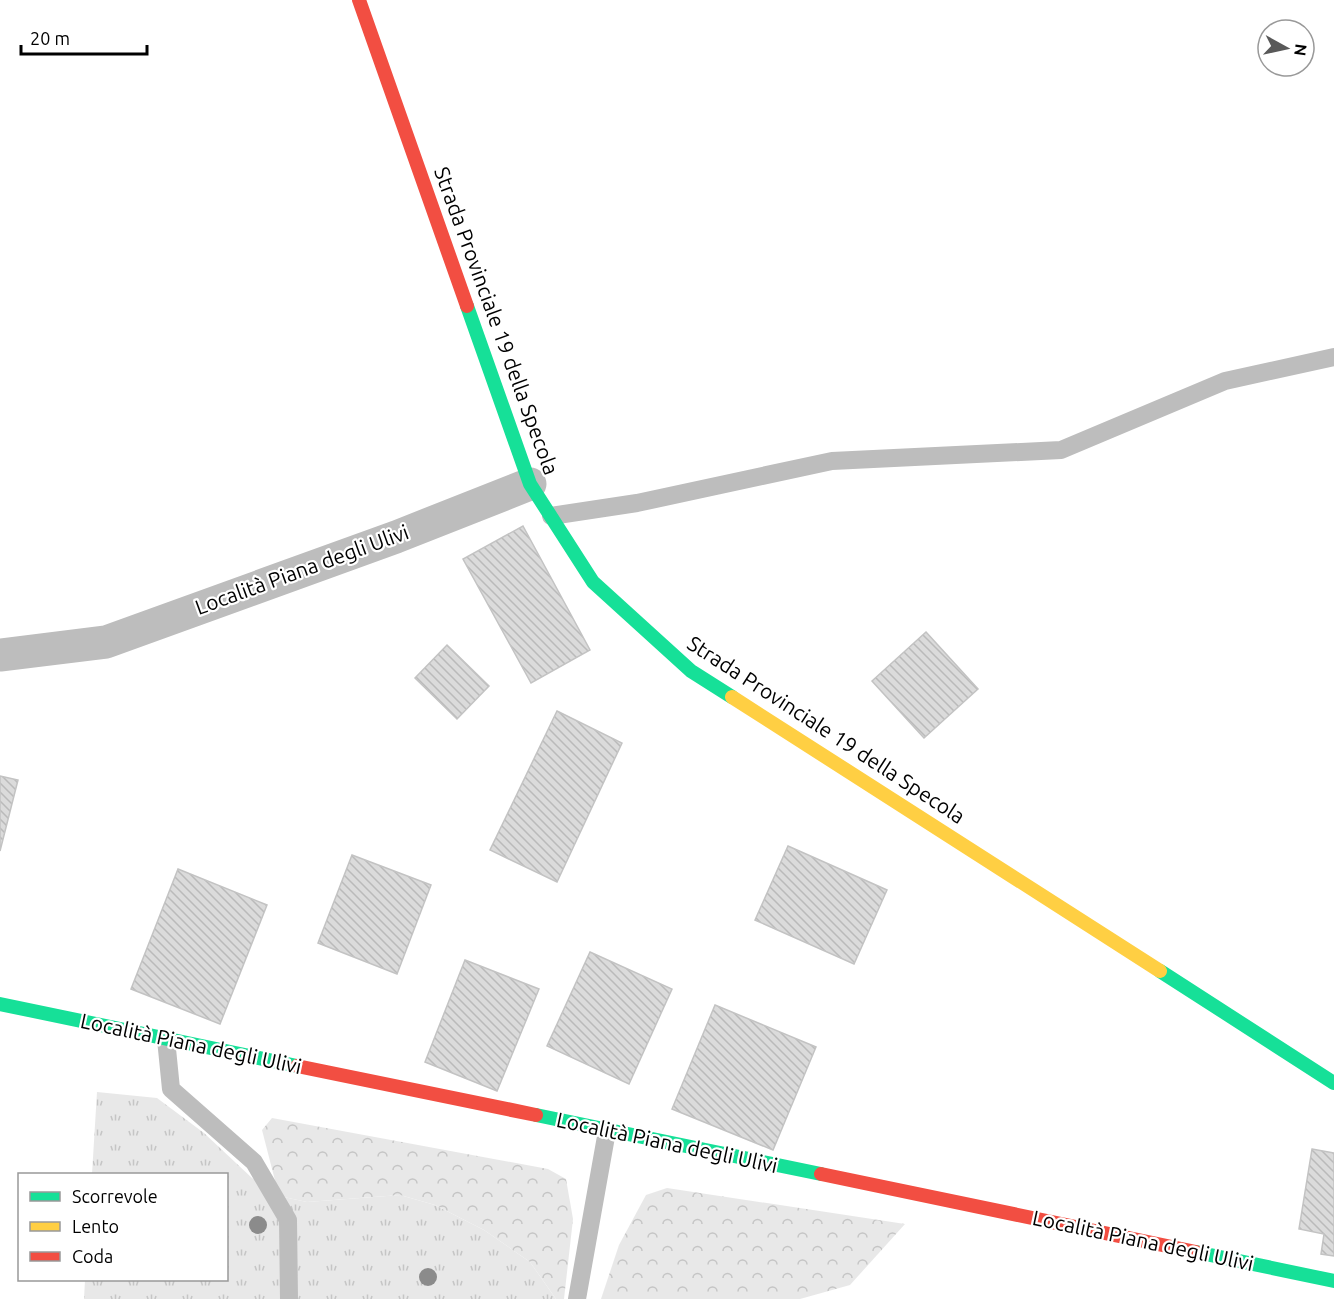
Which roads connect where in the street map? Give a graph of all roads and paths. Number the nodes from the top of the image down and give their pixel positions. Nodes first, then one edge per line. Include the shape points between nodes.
1 (359, 0) edge
2 (1334, 357) edge
3 (530, 484) junction
4 (551, 516) junction
5 (0, 655) edge
6 (0, 1004) edge
7 (166, 1039) junction
8 (1334, 1083) edge
9 (607, 1131) junction
10 (1334, 1281) edge
11 (289, 1299) edge
12 (577, 1299) edge

1 - 3 main road, Strada Provinciale 19 della Specola
2 - 4 lane via 1225,381 1061,450 832,461
3 - 4 main road, Strada Provinciale 19 della Specola
3 - 5 street, Località Piana degli Ulivi via 106,642
4 - 8 main road, Strada Provinciale 19 della Specola via 593,582 691,671
6 - 7 main road, Località Piana degli Ulivi
7 - 9 main road, Località Piana degli Ulivi
7 - 11 lane via 171,1089 254,1162 288,1220
9 - 10 main road, Località Piana degli Ulivi
9 - 12 lane

